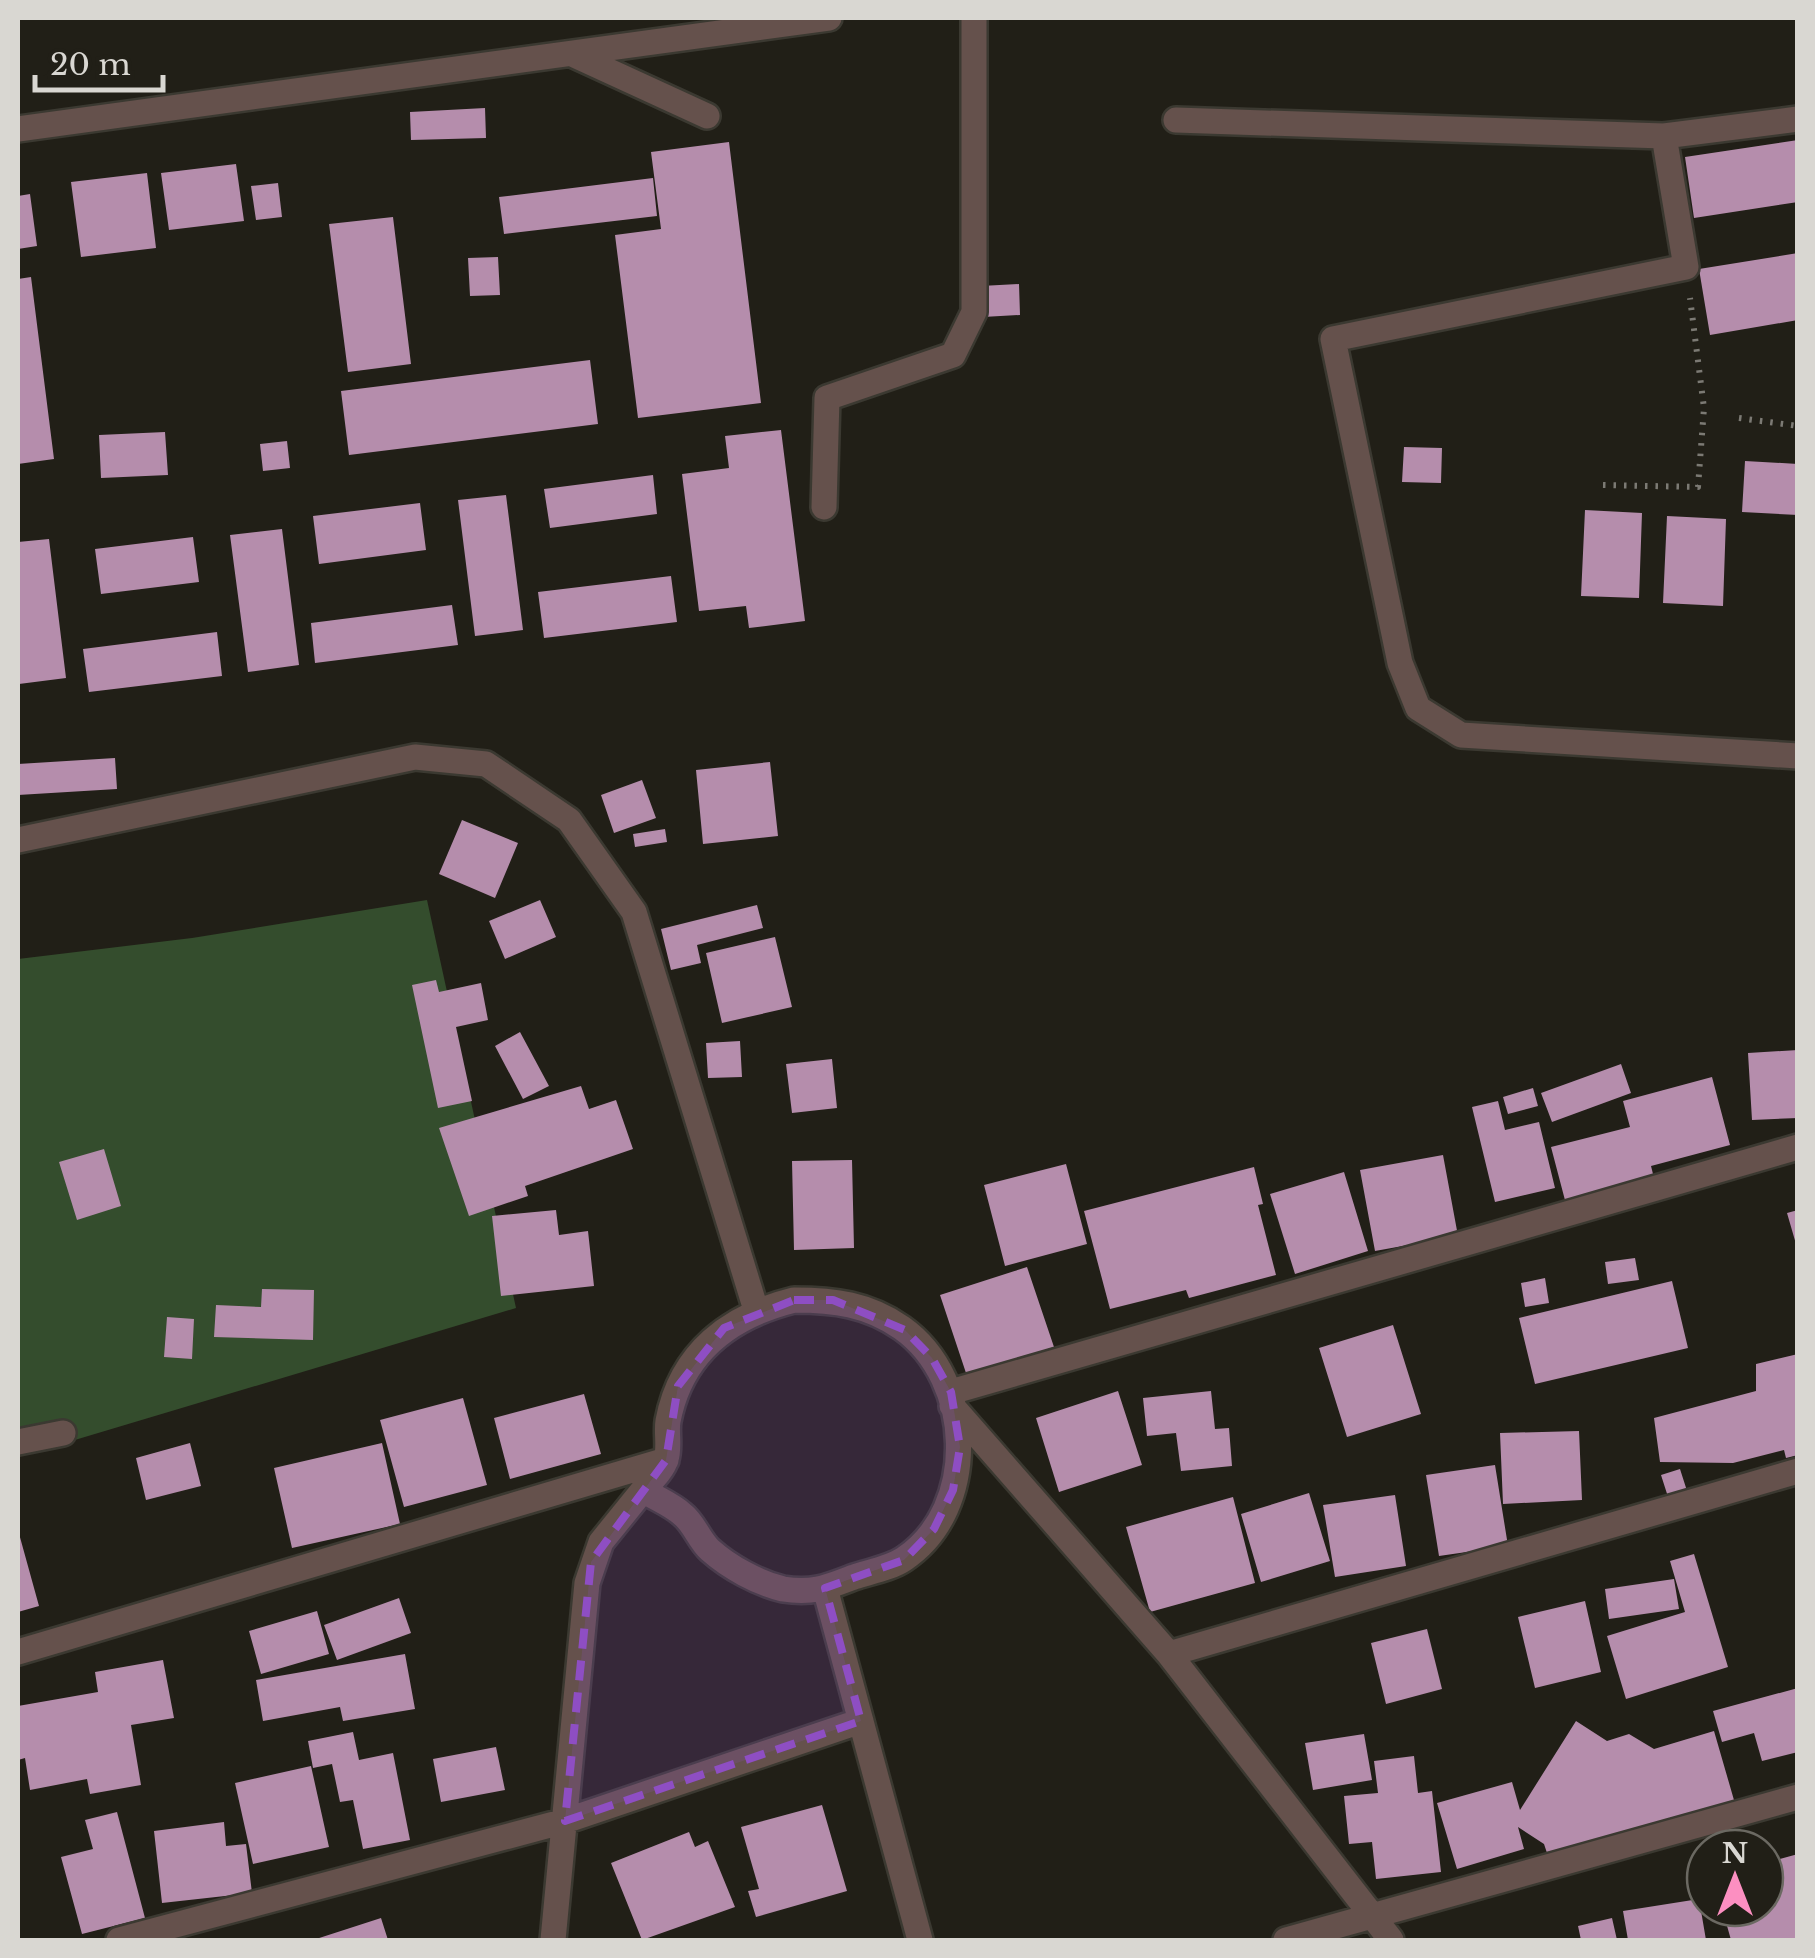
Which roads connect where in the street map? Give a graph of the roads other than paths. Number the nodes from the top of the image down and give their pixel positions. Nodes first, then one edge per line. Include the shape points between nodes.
1 (829, 18) edge
2 (974, 18) edge
3 (572, 54) junction
4 (708, 116) dead end
5 (1798, 118) edge
6 (1176, 120) dead end
7 (18, 129) edge
8 (1664, 136) junction
9 (824, 507) dead end
10 (1798, 756) edge
11 (18, 840) edge
12 (1798, 1147) edge
13 (756, 1310) junction
14 (951, 1399) junction
15 (63, 1433) dead end
16 (18, 1442) edge
17 (666, 1460) junction
18 (1798, 1471) edge
19 (643, 1490) junction
20 (825, 1588) junction
21 (18, 1652) edge
22 (1169, 1654) junction
23 (861, 1722) junction
24 (1798, 1797) edge
25 (564, 1821) junction
26 (1373, 1916) junction
27 (118, 1940) edge
28 (554, 1940) edge
29 (920, 1940) edge
30 (1292, 1940) edge
31 (1391, 1940) edge

1 - 3 street
2 - 9 street via 974,312 953,355 827,398
3 - 4 street
3 - 7 street
5 - 8 street
6 - 8 street
8 - 10 street via 1686,267 1333,339 1400,663 1418,708 1461,735
11 - 13 street via 415,757 486,764 569,820 634,912
12 - 14 street
13 - 14 street via 794,1300 833,1300 871,1310 905,1330 932,1358
13 - 17 street via 697,1354 672,1404
14 - 20 street via 960,1447 954,1490 934,1529 904,1560
14 - 22 street
15 - 16 street
17 - 19 street
17 - 21 street
18 - 22 street
19 - 20 street via 684,1514 709,1548 743,1574 782,1588
19 - 25 street via 610,1527 592,1562
20 - 23 street
22 - 26 street
23 - 25 street
23 - 29 street
24 - 26 street
25 - 27 street
25 - 28 street
26 - 30 street
26 - 31 street

